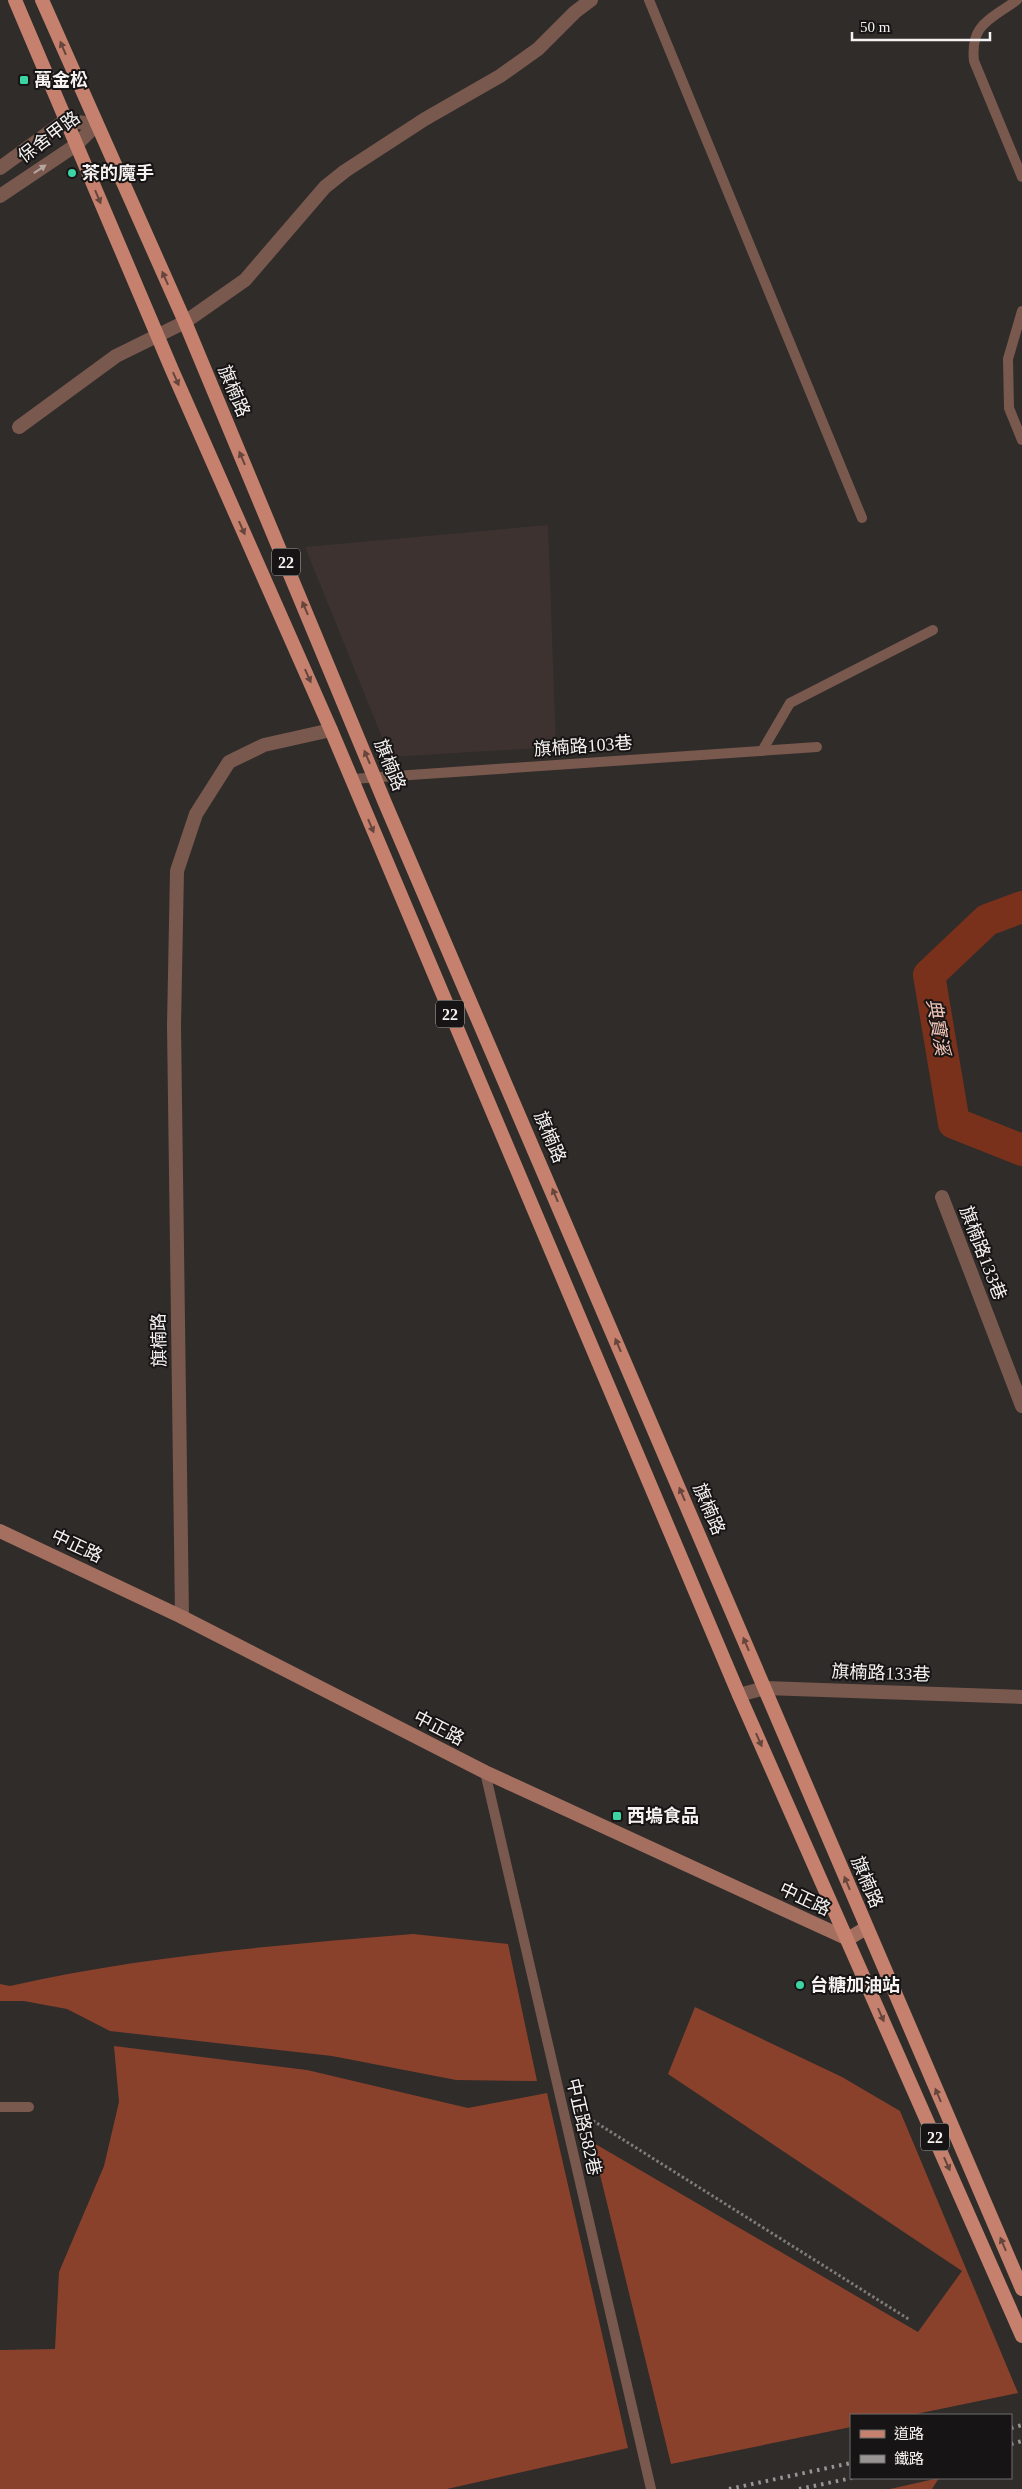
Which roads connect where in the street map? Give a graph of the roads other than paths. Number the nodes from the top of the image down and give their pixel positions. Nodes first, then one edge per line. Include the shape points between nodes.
1 (15, 0) edge
2 (42, 0) edge
3 (591, 0) edge
4 (649, 0) edge
5 (1017, 0) edge
6 (66, 120) junction
7 (96, 125) junction
8 (76, 145) junction
9 (0, 168) edge
10 (1022, 177) edge
11 (0, 196) edge
12 (1022, 311) edge
13 (185, 322) junction
14 (157, 334) junction
15 (19, 427) dead end
16 (1022, 440) edge
17 (862, 518) dead end
18 (934, 630) dead end
19 (331, 730) junction
20 (817, 747) dead end
21 (762, 751) junction
22 (375, 776) junction
23 (352, 779) junction
24 (942, 1197) dead end
25 (1022, 1406) edge
26 (0, 1531) edge
27 (182, 1617) junction
28 (765, 1688) junction
29 (739, 1695) junction
30 (1022, 1697) edge
31 (485, 1772) junction
32 (866, 1928) junction
33 (848, 1939) junction
34 (0, 2107) edge
35 (29, 2107) dead end
36 (1022, 2289) edge
37 (1022, 2336) edge
38 (651, 2489) edge

1 - 6 main road, 22
7 -> 2 main road, 旗楠路 / 22
3 - 13 street via 538,49 500,76 426,119 332,182 244,280
4 - 17 lane
5 - 10 lane via 981,26 973,46 974,61
6 - 7 street
6 - 8 main road, 22
6 - 9 street, 保舍甲路
7 - 8 street, 保舍甲路
13 -> 7 main road, 旗楠路 / 22
11 -> 8 street, 保舍甲路
8 -> 14 main road, 22
12 - 16 lane via 1008,359 1009,408
13 - 14 street
22 -> 13 main road, 旗楠路 / 22
14 - 15 street via 116,356
14 -> 19 main road, 22
18 - 21 lane via 790,703
19 - 23 main road, 22
19 - 27 street, 旗楠路 via 264,744 230,762 196,814 177,871 174,1026
20 - 21 lane, 旗楠路103巷
21 - 22 lane, 旗楠路103巷
22 - 23 lane, 旗楠路103巷
28 -> 22 main road, 旗楠路 / 22
23 -> 29 main road, 22
24 - 25 street, 旗楠路133巷
26 - 27 main road, 中正路
27 - 31 main road, 中正路
28 - 29 street, 旗楠路133巷
28 - 30 street, 旗楠路133巷
32 -> 28 main road, 旗楠路 / 22
29 -> 33 main road, 22
31 - 33 main road, 中正路
31 - 38 lane, 中正路582巷
32 - 33 main road
36 -> 32 main road, 旗楠路 / 22
33 -> 37 main road, 22
34 - 35 lane

